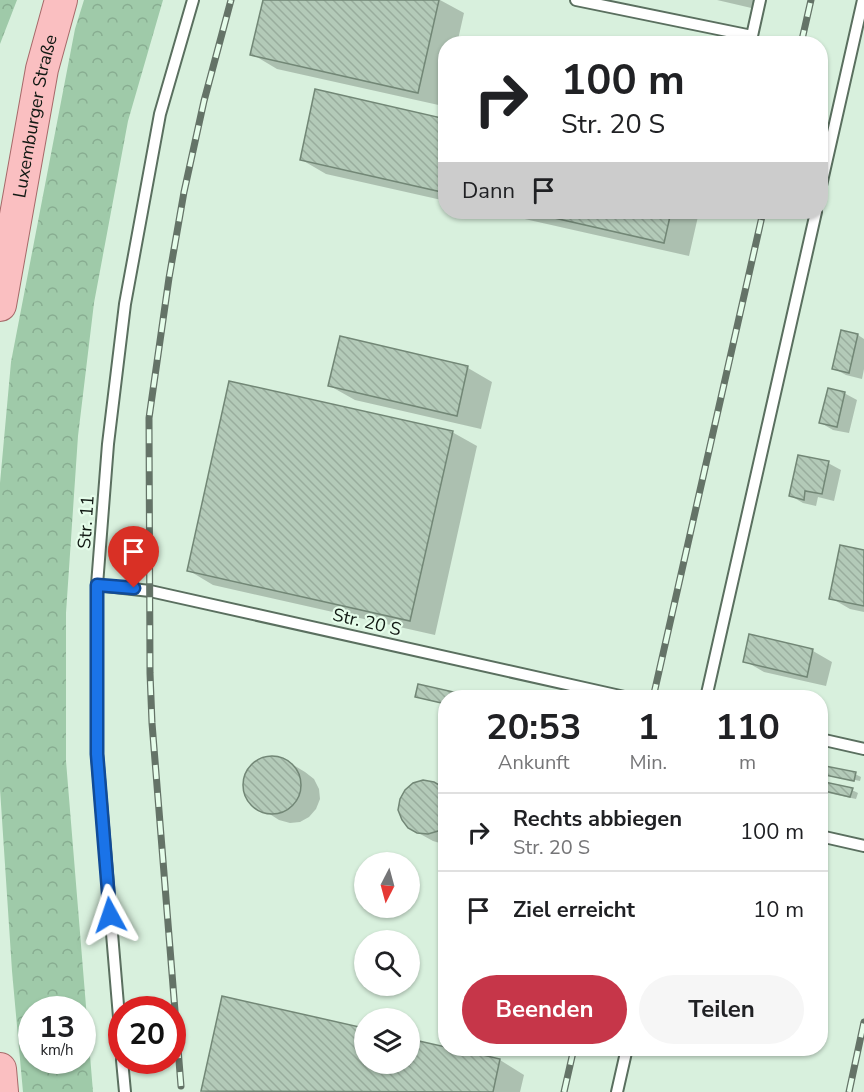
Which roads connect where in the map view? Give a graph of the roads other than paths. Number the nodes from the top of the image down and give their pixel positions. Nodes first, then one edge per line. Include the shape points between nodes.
1 (61, 0) edge
2 (193, 0) edge
3 (576, 0) edge
4 (760, 0) edge
5 (863, 0) edge
6 (828, 155) edge
7 (814, 219) edge
8 (0, 305) edge
9 (97, 585) junction
10 (593, 690) edge
11 (708, 690) edge
12 (828, 741) edge
13 (864, 749) edge
14 (828, 838) edge
15 (864, 846) edge
16 (117, 996) edge
17 (625, 1056) edge
18 (0, 1069) edge
19 (123, 1074) edge
20 (2, 1092) edge
21 (125, 1092) edge
22 (617, 1092) edge

1 - 8 main road, Luxemburger Straße via 42,69
2 - 9 lane, Str. 11 via 160,114 125,304 108,444
3 - 4 lane via 752,36
5 - 6 lane
7 - 11 lane
9 - 10 lane, Str. 20 S via 150,591
9 - 16 lane, Str. 11 via 97,754
12 - 13 lane
14 - 15 lane
17 - 22 lane
18 - 20 main road
19 - 21 lane

